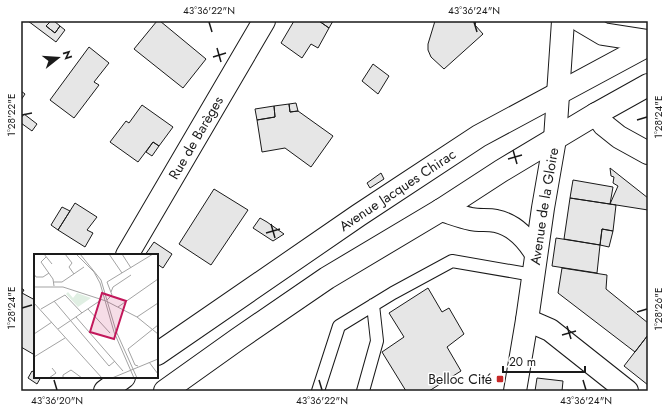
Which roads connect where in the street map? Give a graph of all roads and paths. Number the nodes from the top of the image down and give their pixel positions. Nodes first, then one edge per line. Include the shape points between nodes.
1 (264, 21) edge
2 (562, 21) edge
3 (581, 21) edge
4 (648, 41) edge
5 (648, 45) edge
6 (648, 85) edge
7 (559, 93) junction
8 (596, 114) junction
9 (555, 139) junction
10 (648, 153) edge
11 (441, 210) junction
12 (128, 254) edge
13 (535, 265) junction
14 (373, 305) junction
15 (527, 320) junction
16 (158, 353) edge
17 (123, 378) edge
18 (105, 391) edge
19 (165, 391) edge
20 (318, 391) edge
21 (363, 391) edge
22 (515, 391) edge
23 (627, 391) edge

1 - 12 main road, Rue de Barèges
2 - 7 main road, Avenue de la Gloire
3 - 4 main road via 602,34
5 - 7 main road, Avenue Jacques Chirac
6 - 8 main road
7 - 9 main road, Avenue de la Gloire
7 - 16 main road, Avenue Jacques Chirac via 472,140
8 - 9 main road
8 - 10 main road via 604,126
9 - 11 main road
9 - 13 main road, Avenue de la Gloire
11 - 13 main road via 472,219 497,221 509,226 529,243
11 - 19 main road via 327,278
13 - 14 lane via 452,261
13 - 15 main road, Avenue de la Gloire
14 - 20 lane via 339,326
14 - 21 lane via 377,341
15 - 22 main road, Avenue de la Gloire
15 - 23 main road via 550,330
17 - 18 main road

